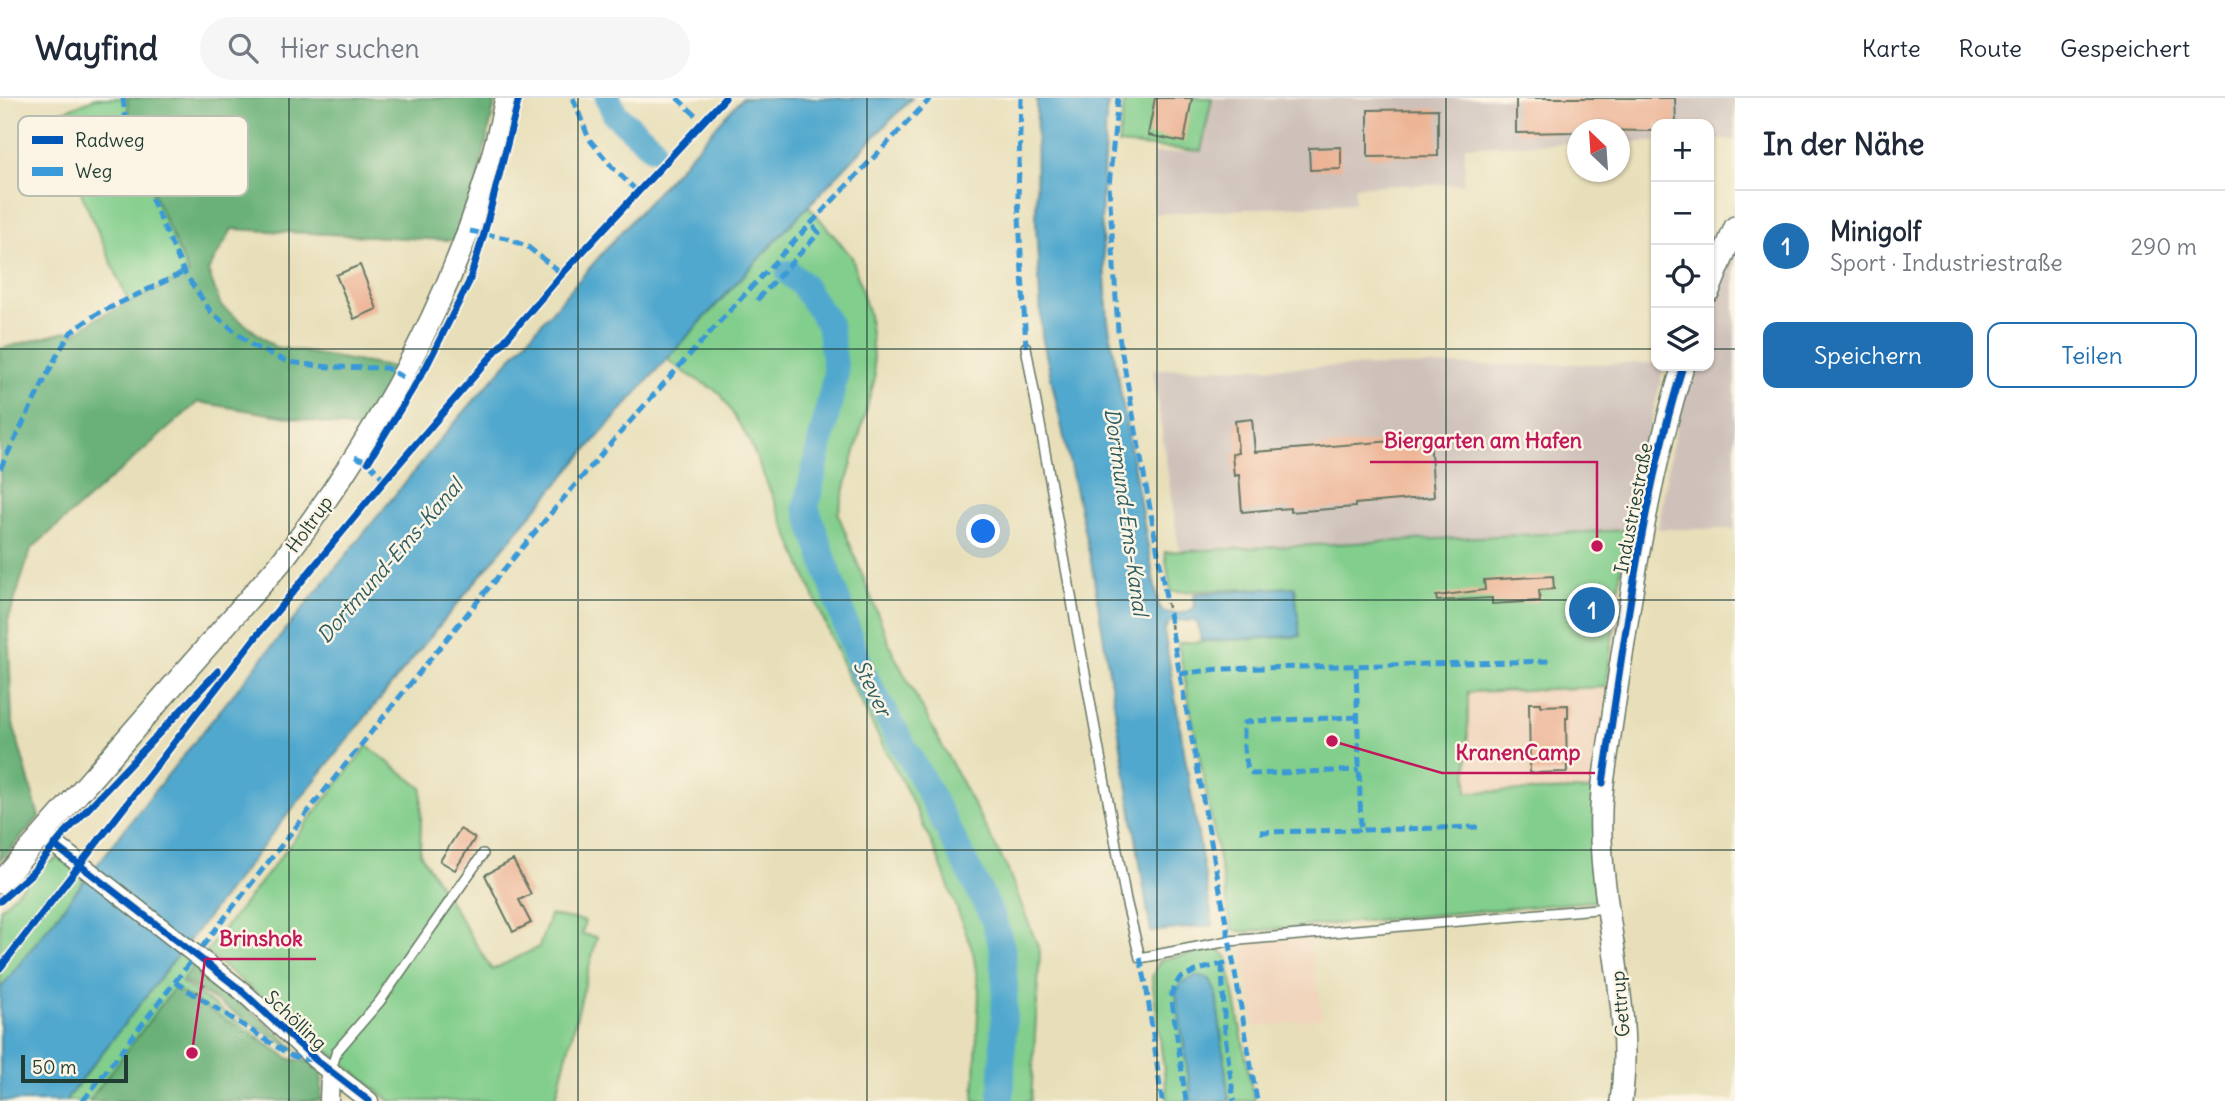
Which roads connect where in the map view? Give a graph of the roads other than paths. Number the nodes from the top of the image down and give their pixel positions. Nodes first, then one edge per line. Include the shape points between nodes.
1 (506, 98) edge
2 (1735, 227) edge
3 (1714, 279) edge
4 (1026, 347) dead end
5 (1682, 371) edge
6 (43, 835) junction
7 (483, 854) dead end
8 (0, 883) edge
9 (1609, 908) junction
10 (330, 1072) junction
11 (329, 1101) edge
12 (369, 1101) edge
13 (1620, 1101) edge

1 - 6 street, Holtrup via 484,186 453,275 408,367 355,457 282,561
2 - 3 street
4 - 9 lane via 1140,958 1229,942
5 - 9 street, Industriestraße via 1641,539 1603,783 1600,832
6 - 8 street, Holtrup
6 - 10 street, Schölling via 242,991
7 - 10 lane via 380,1001 337,1051
9 - 13 street, Gettrup via 1624,1046
10 - 11 street, Schölling
10 - 12 street, Schölling

